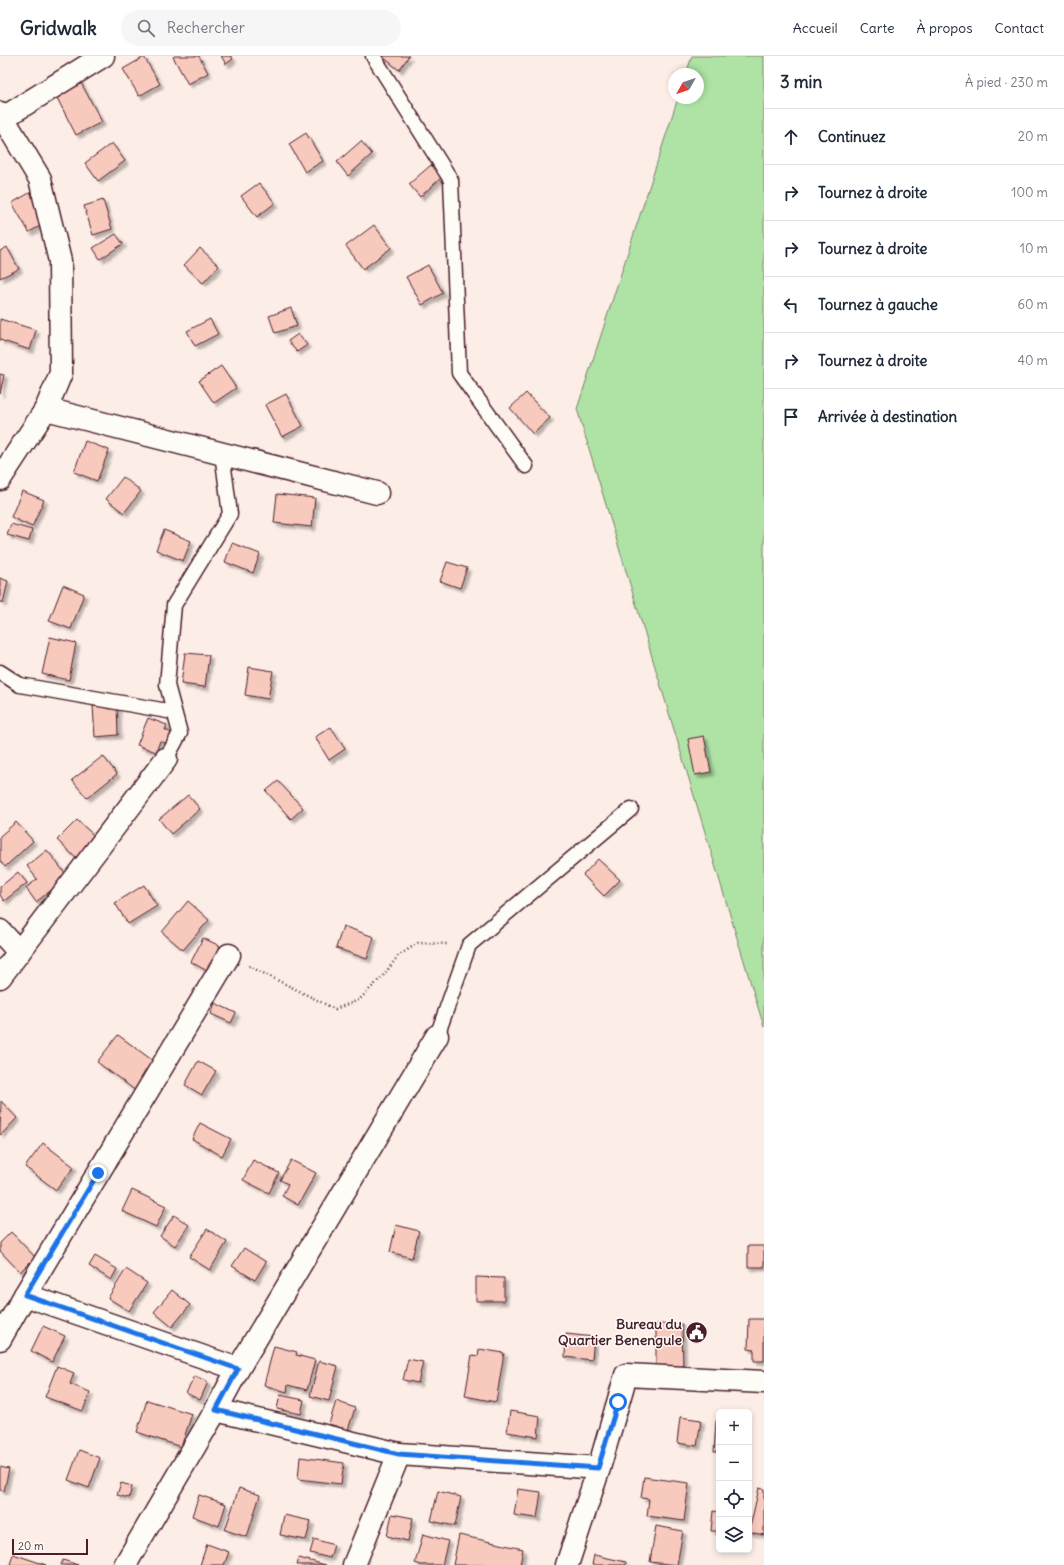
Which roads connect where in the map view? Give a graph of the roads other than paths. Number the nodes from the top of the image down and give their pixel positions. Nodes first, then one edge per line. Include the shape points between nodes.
1 (103, 56) edge
2 (373, 56) edge
3 (1, 116) edge
4 (46, 409) junction
5 (222, 453) junction
6 (526, 466) dead end
7 (0, 479) edge
8 (377, 493) dead end
9 (0, 672) edge
10 (173, 712) junction
11 (166, 759) joint
12 (631, 808) dead end
13 (0, 931) edge
14 (19, 952) junction
15 (229, 955) road end
16 (0, 977) edge
17 (437, 1036) joint
18 (25, 1295) junction
19 (0, 1339) edge
20 (238, 1369) junction
21 (764, 1382) edge
22 (216, 1410) junction
23 (399, 1454) junction
24 (598, 1468) junction
25 (125, 1565) edge
26 (354, 1565) edge
27 (567, 1565) edge

1 - 3 street
2 - 6 lane via 451,180 459,373
3 - 4 street via 40,179 60,261 61,373
4 - 5 street
4 - 7 street
5 - 8 street
5 - 10 lane via 230,514 174,605 167,685
9 - 10 lane via 20,685
10 - 11 lane via 180,734
11 - 14 street
12 - 17 lane via 469,945
13 - 14 street
14 - 16 street
15 - 18 street
17 - 20 street
18 - 19 street
18 - 20 street
20 - 22 street
21 - 24 street via 626,1375
22 - 23 street
22 - 25 street
23 - 24 street
23 - 26 street
24 - 27 street

